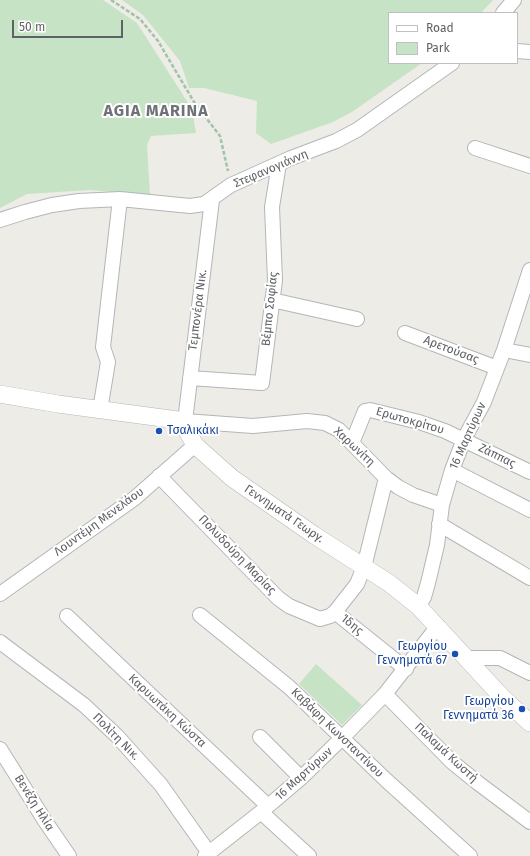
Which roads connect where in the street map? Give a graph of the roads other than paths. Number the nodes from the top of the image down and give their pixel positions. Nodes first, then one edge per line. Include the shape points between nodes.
1 (514, 0) edge
2 (504, 12) edge
3 (518, 51) edge
4 (530, 52) edge
5 (451, 64) edge
6 (475, 148) dead end
7 (279, 164) junction
8 (530, 166) edge
9 (120, 199) junction
10 (212, 200) junction
11 (0, 220) edge
12 (530, 270) edge
13 (272, 300) junction
14 (357, 319) dead end
15 (406, 333) dead end
16 (504, 350) junction
17 (530, 355) edge
18 (497, 368) junction
19 (190, 378) junction
20 (0, 394) edge
21 (100, 410) junction
22 (185, 421) junction
23 (464, 440) junction
24 (352, 443) junction
25 (195, 444) junction
26 (452, 470) junction
27 (530, 472) edge
28 (159, 476) junction
29 (386, 478) junction
30 (442, 505) junction
31 (530, 510) edge
32 (439, 524) junction
33 (364, 567) junction
34 (530, 578) edge
35 (0, 594) edge
36 (418, 606) junction
37 (200, 615) dead end
38 (330, 615) junction
39 (67, 616) dead end
40 (438, 626) junction
41 (0, 642) edge
42 (468, 658) junction
43 (406, 669) junction
44 (530, 673) edge
45 (386, 694) junction
46 (530, 723) edge
47 (260, 736) dead end
48 (342, 738) junction
49 (0, 749) edge
50 (301, 778) junction
51 (265, 809) junction
52 (530, 822) edge
53 (207, 855) edge
54 (69, 856) edge
55 (309, 856) edge
56 (470, 856) edge

1 - 2 street
3 - 4 street
5 - 7 street, Στεφανογιάννη via 356,130
6 - 8 street
7 - 10 street, Στεφανογιάννη via 231,185
7 - 13 street, Βέμπο Σοφίας via 272,208 275,280
9 - 10 street, Στεφανογιάννη via 196,206
9 - 11 street, Στεφανογιάννη via 52,205
9 - 21 street via 103,347 108,362
10 - 19 street, Τεμπονέρα Νικ.
12 - 16 street, 16 Μαρτύρων
13 - 14 street
13 - 19 street, Βέμπο Σοφίας via 262,383
15 - 18 street, Αρετούσας
16 - 17 street
16 - 18 street, 16 Μαρτύρων
18 - 23 street, 16 Μαρτύρων via 484,402
19 - 22 street, Τεμπονέρα Νικ.
20 - 21 street
21 - 22 street
22 - 24 street, Χαρωνίτη via 253,426 307,421 325,423 339,430
22 - 25 street, Γεννηματά Γεωργ. via 186,430
23 - 24 street, Ερωτοκρίτου via 432,426 370,410 365,412
23 - 26 street, 16 Μαρτύρων
23 - 27 street, Ζάππας
24 - 29 street, Χαρωνίτη
25 - 28 street, Λουντέμη Μενελάου
25 - 33 street, Γεννηματά Γεωργ. via 217,466 243,486
26 - 30 street, 16 Μαρτύρων
26 - 31 street
28 - 35 street, Λουντέμη Μενελάου via 135,498
28 - 38 street, Πολυδούρη Μαρίας via 278,598 289,606 320,619
29 - 30 street, Χαρωνίτη via 413,495
29 - 33 street
30 - 32 street, 16 Μαρτύρων
32 - 34 street
32 - 36 street, 16 Μαρτύρων via 428,583
33 - 36 street, Γεννηματά Γεωργ.
33 - 38 street via 357,584
36 - 40 street, Γεννηματά Γεωργ.
37 - 48 street, Καβάφη Κωνσταντίνου via 288,687
38 - 43 street, Ίδης
39 - 51 street, Καρυωτάκη Κώστα
40 - 42 street, Γεννηματά Γεωργ.
40 - 43 street, 16 Μαρτύρων
41 - 53 street, Πολίτη Νικ. via 84,706 117,736 161,785
42 - 44 street via 500,658
42 - 46 street, Γεννηματά Γεωργ. via 502,697
43 - 45 street, 16 Μαρτύρων
45 - 48 street, 16 Μαρτύρων
45 - 52 street, Παλαμά Κωστή via 452,762
47 - 50 street
48 - 50 street, 16 Μαρτύρων
48 - 56 street, Καβάφη Κωνσταντίνου
49 - 54 street, Βενέζη Ηλία
50 - 51 street, 16 Μαρτύρων
51 - 53 street, 16 Μαρτύρων
51 - 55 street, Καρυωτάκη Κώστα

